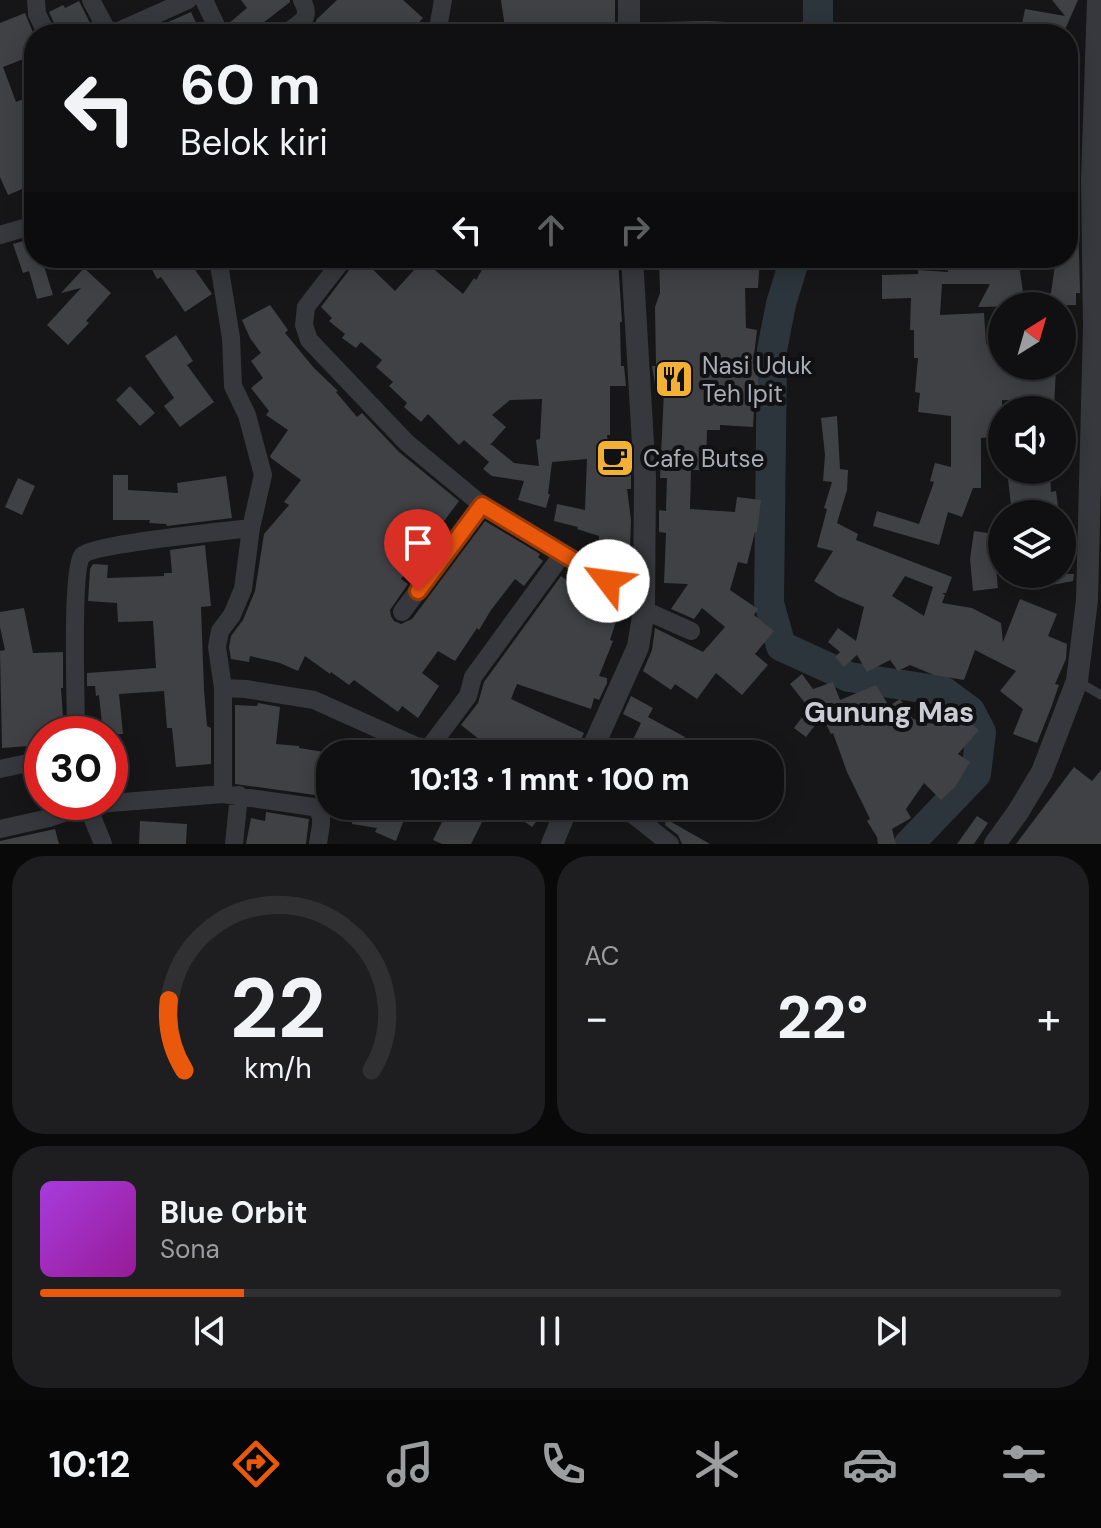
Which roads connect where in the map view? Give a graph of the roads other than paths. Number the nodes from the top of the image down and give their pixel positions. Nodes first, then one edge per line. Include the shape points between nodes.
1 (36, 0) edge
2 (91, 0) edge
3 (188, 0) edge
4 (302, 0) edge
5 (443, 0) edge
6 (629, 0) edge
7 (1098, 0) edge
8 (212, 3) edge
9 (42, 24) edge
10 (104, 24) edge
11 (133, 24) edge
12 (217, 24) edge
13 (298, 24) edge
14 (439, 24) edge
15 (629, 24) edge
16 (24, 226) edge
17 (2, 229) edge
18 (220, 268) edge
19 (336, 268) edge
20 (633, 268) edge
21 (1097, 326) edge
22 (482, 505) junction
23 (251, 528) junction
24 (562, 555) junction
25 (644, 603) junction
26 (402, 612) dead end
27 (691, 631) dead end
28 (1077, 681) junction
29 (223, 688) junction
30 (1101, 695) edge
31 (76, 716) edge
32 (596, 740) edge
33 (24, 764) edge
34 (0, 769) edge
35 (231, 794) junction
36 (128, 801) edge
37 (40, 820) edge
38 (93, 820) edge
39 (562, 820) edge
40 (640, 820) edge
41 (0, 829) edge
42 (103, 844) edge
43 (234, 844) edge
44 (318, 844) edge
45 (552, 844) edge
46 (670, 844) edge
47 (995, 844) edge

1 - 9 street
2 - 10 street
3 - 11 street
4 - 13 street via 307,13
5 - 14 street
6 - 15 street
7 - 21 street via 1092,179
8 - 12 street
16 - 17 street
18 - 23 street via 233,386 247,415 263,475
19 - 22 street via 306,307 309,340 407,443
20 - 25 street via 645,477
21 - 28 street via 1087,600
22 - 24 street
22 - 26 street
23 - 29 street via 243,589 218,639
23 - 31 street via 136,543 81,557 76,585
24 - 25 street
24 - 29 street via 473,677 468,696 429,748 314,700
25 - 27 street
25 - 32 street via 638,647
28 - 30 lane
28 - 47 street via 1042,772
29 - 35 street
33 - 34 street
35 - 36 street
35 - 43 street
35 - 44 street via 319,809
37 - 41 street
38 - 42 street
39 - 45 street
40 - 46 street

